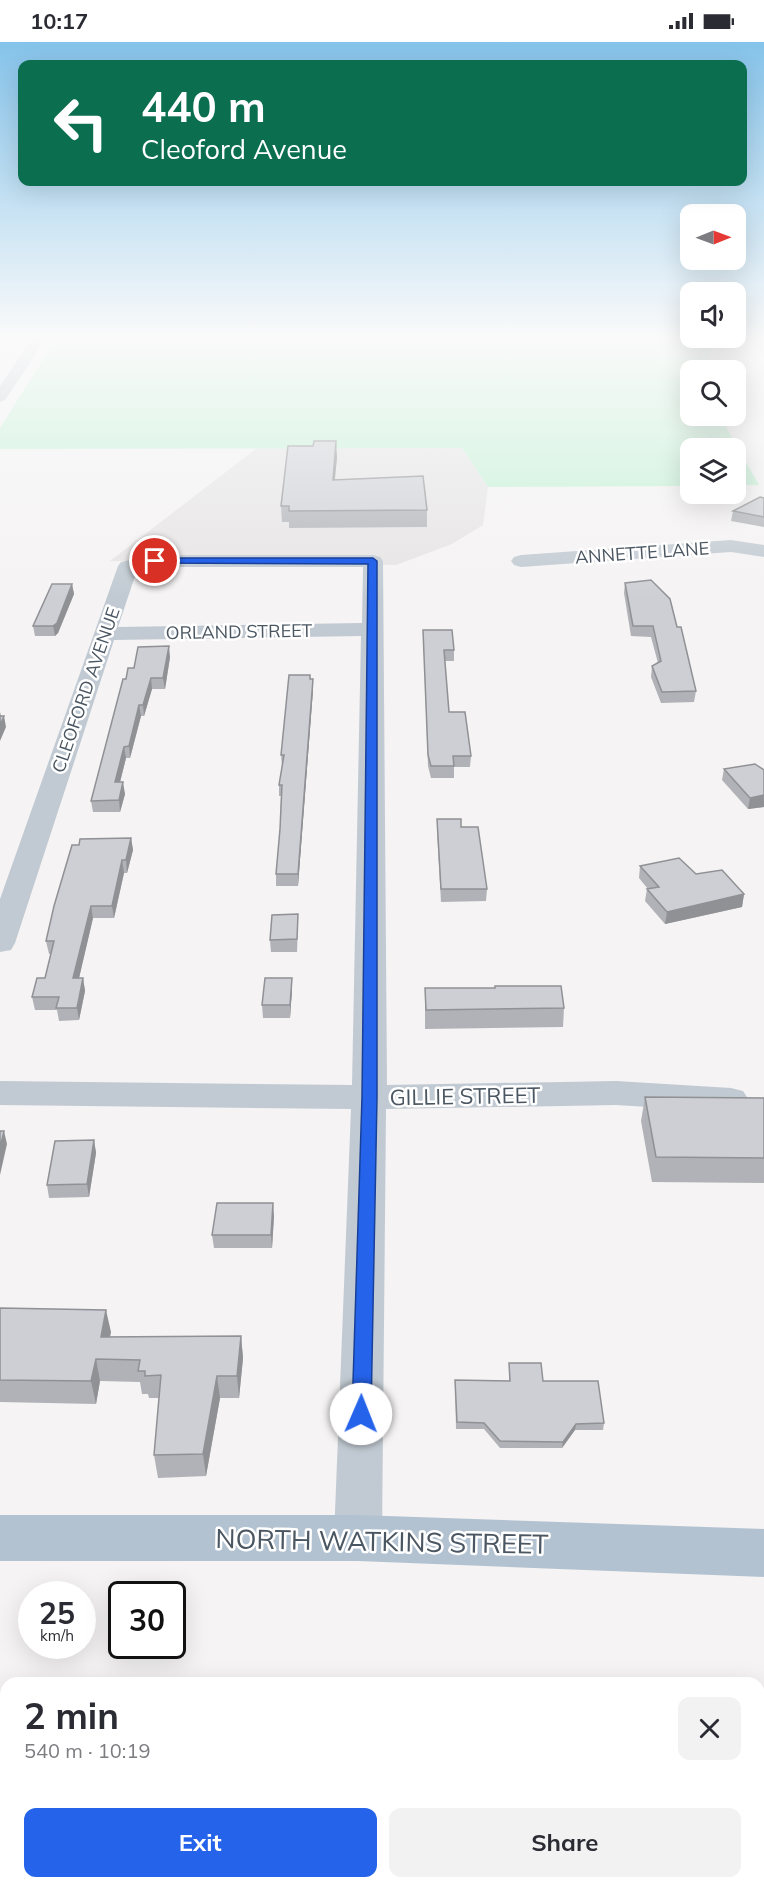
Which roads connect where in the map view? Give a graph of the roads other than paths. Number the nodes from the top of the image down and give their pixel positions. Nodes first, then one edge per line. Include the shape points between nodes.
1 (764, 551) edge
2 (520, 561) dead end
3 (373, 629) junction
4 (105, 634) junction
5 (0, 943) edge
6 (0, 1094) edge
7 (369, 1097) junction
8 (749, 1101) edge
9 (0, 1538) edge
10 (358, 1538) junction
11 (764, 1553) edge

1 - 2 street, ANNETTE LANE via 731,546
3 - 4 street, ORLAND STREET
3 - 4 street, CLEOFORD AVENUE via 373,561 155,561 128,566
3 - 7 street
4 - 5 street, CLEOFORD AVENUE
6 - 7 street, GILLIE STREET
7 - 8 street, GILLIE STREET via 616,1093
7 - 10 street
9 - 10 main road, NORTH WATKINS STREET
10 - 11 main road, NORTH WATKINS STREET

